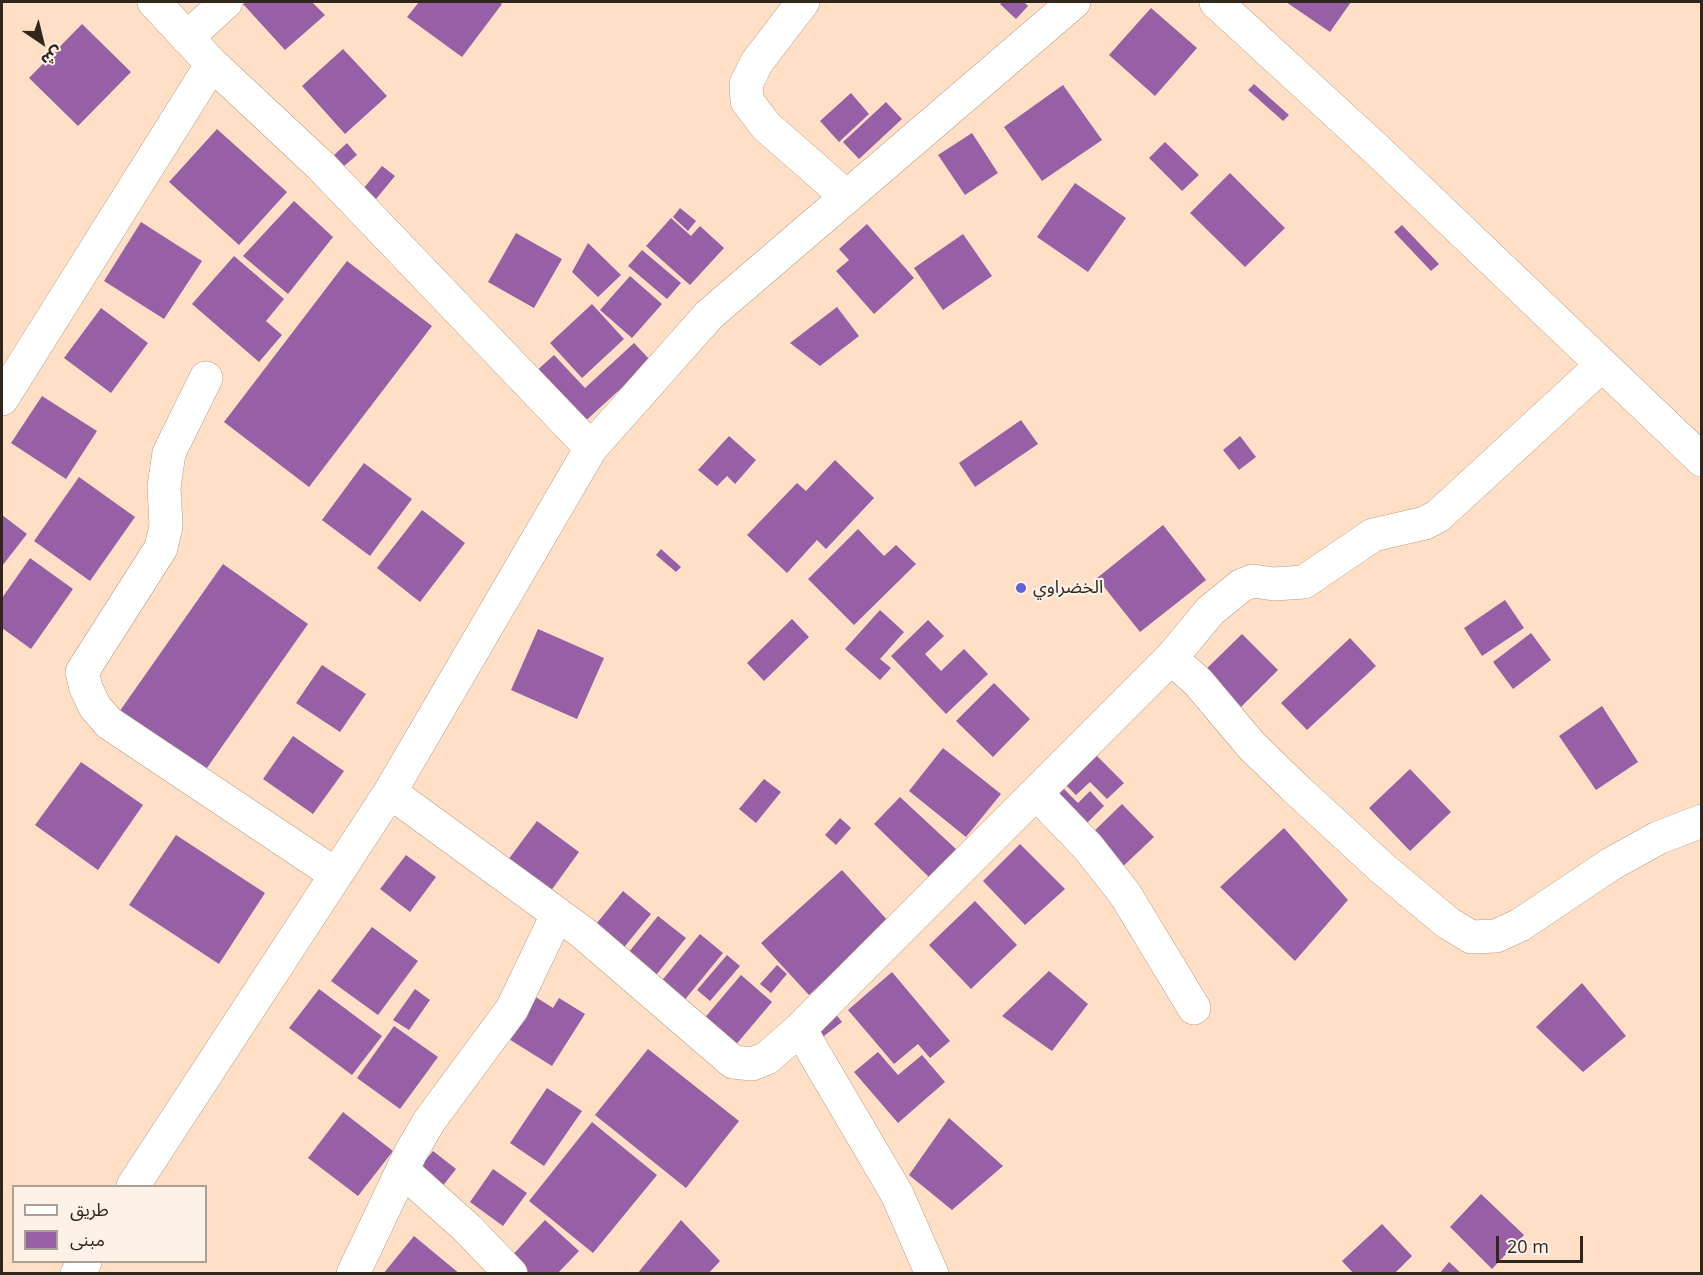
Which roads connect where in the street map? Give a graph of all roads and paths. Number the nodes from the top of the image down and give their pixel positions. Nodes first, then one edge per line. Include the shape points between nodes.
1 (154, 2) edge
2 (226, 2) edge
3 (803, 2) edge
4 (1074, 2) edge
5 (1216, 2) edge
6 (187, 38) junction
7 (212, 64) junction
8 (847, 197) junction
9 (1601, 366) junction
10 (206, 378) dead end
11 (2, 399) edge
12 (591, 448) junction
13 (1701, 460) edge
14 (1171, 658) junction
15 (390, 792) junction
16 (1037, 794) junction
17 (1701, 821) edge
18 (335, 874) junction
19 (557, 915) junction
20 (1194, 1008) dead end
21 (800, 1029) junction
22 (404, 1171) junction
23 (135, 1185) edge
24 (353, 1274) edge
25 (511, 1274) edge
26 (932, 1274) edge

1 - 6 street
2 - 6 street
3 - 8 street via 757,62 746,84 747,102 766,126
4 - 8 street
5 - 9 street via 1375,148
6 - 7 street
7 - 11 street
7 - 12 street via 321,166
8 - 12 street via 709,315
9 - 13 street
9 - 14 street via 1438,516 1425,524 1373,535 1304,582 1254,581 1242,585 1210,611
10 - 18 street via 169,453 164,487 166,526 161,548 82,672 86,688 109,723
12 - 15 street
14 - 16 street
14 - 17 street via 1294,787 1382,868 1448,923 1471,937 1496,936 1520,925 1611,864 1658,838
15 - 18 street
15 - 19 street
16 - 20 street via 1088,847 1125,894
16 - 21 street
18 - 23 street
19 - 21 street via 733,1062 752,1064 767,1058
19 - 22 street via 512,1009 430,1120
21 - 26 street via 897,1194
22 - 24 street
22 - 25 street

